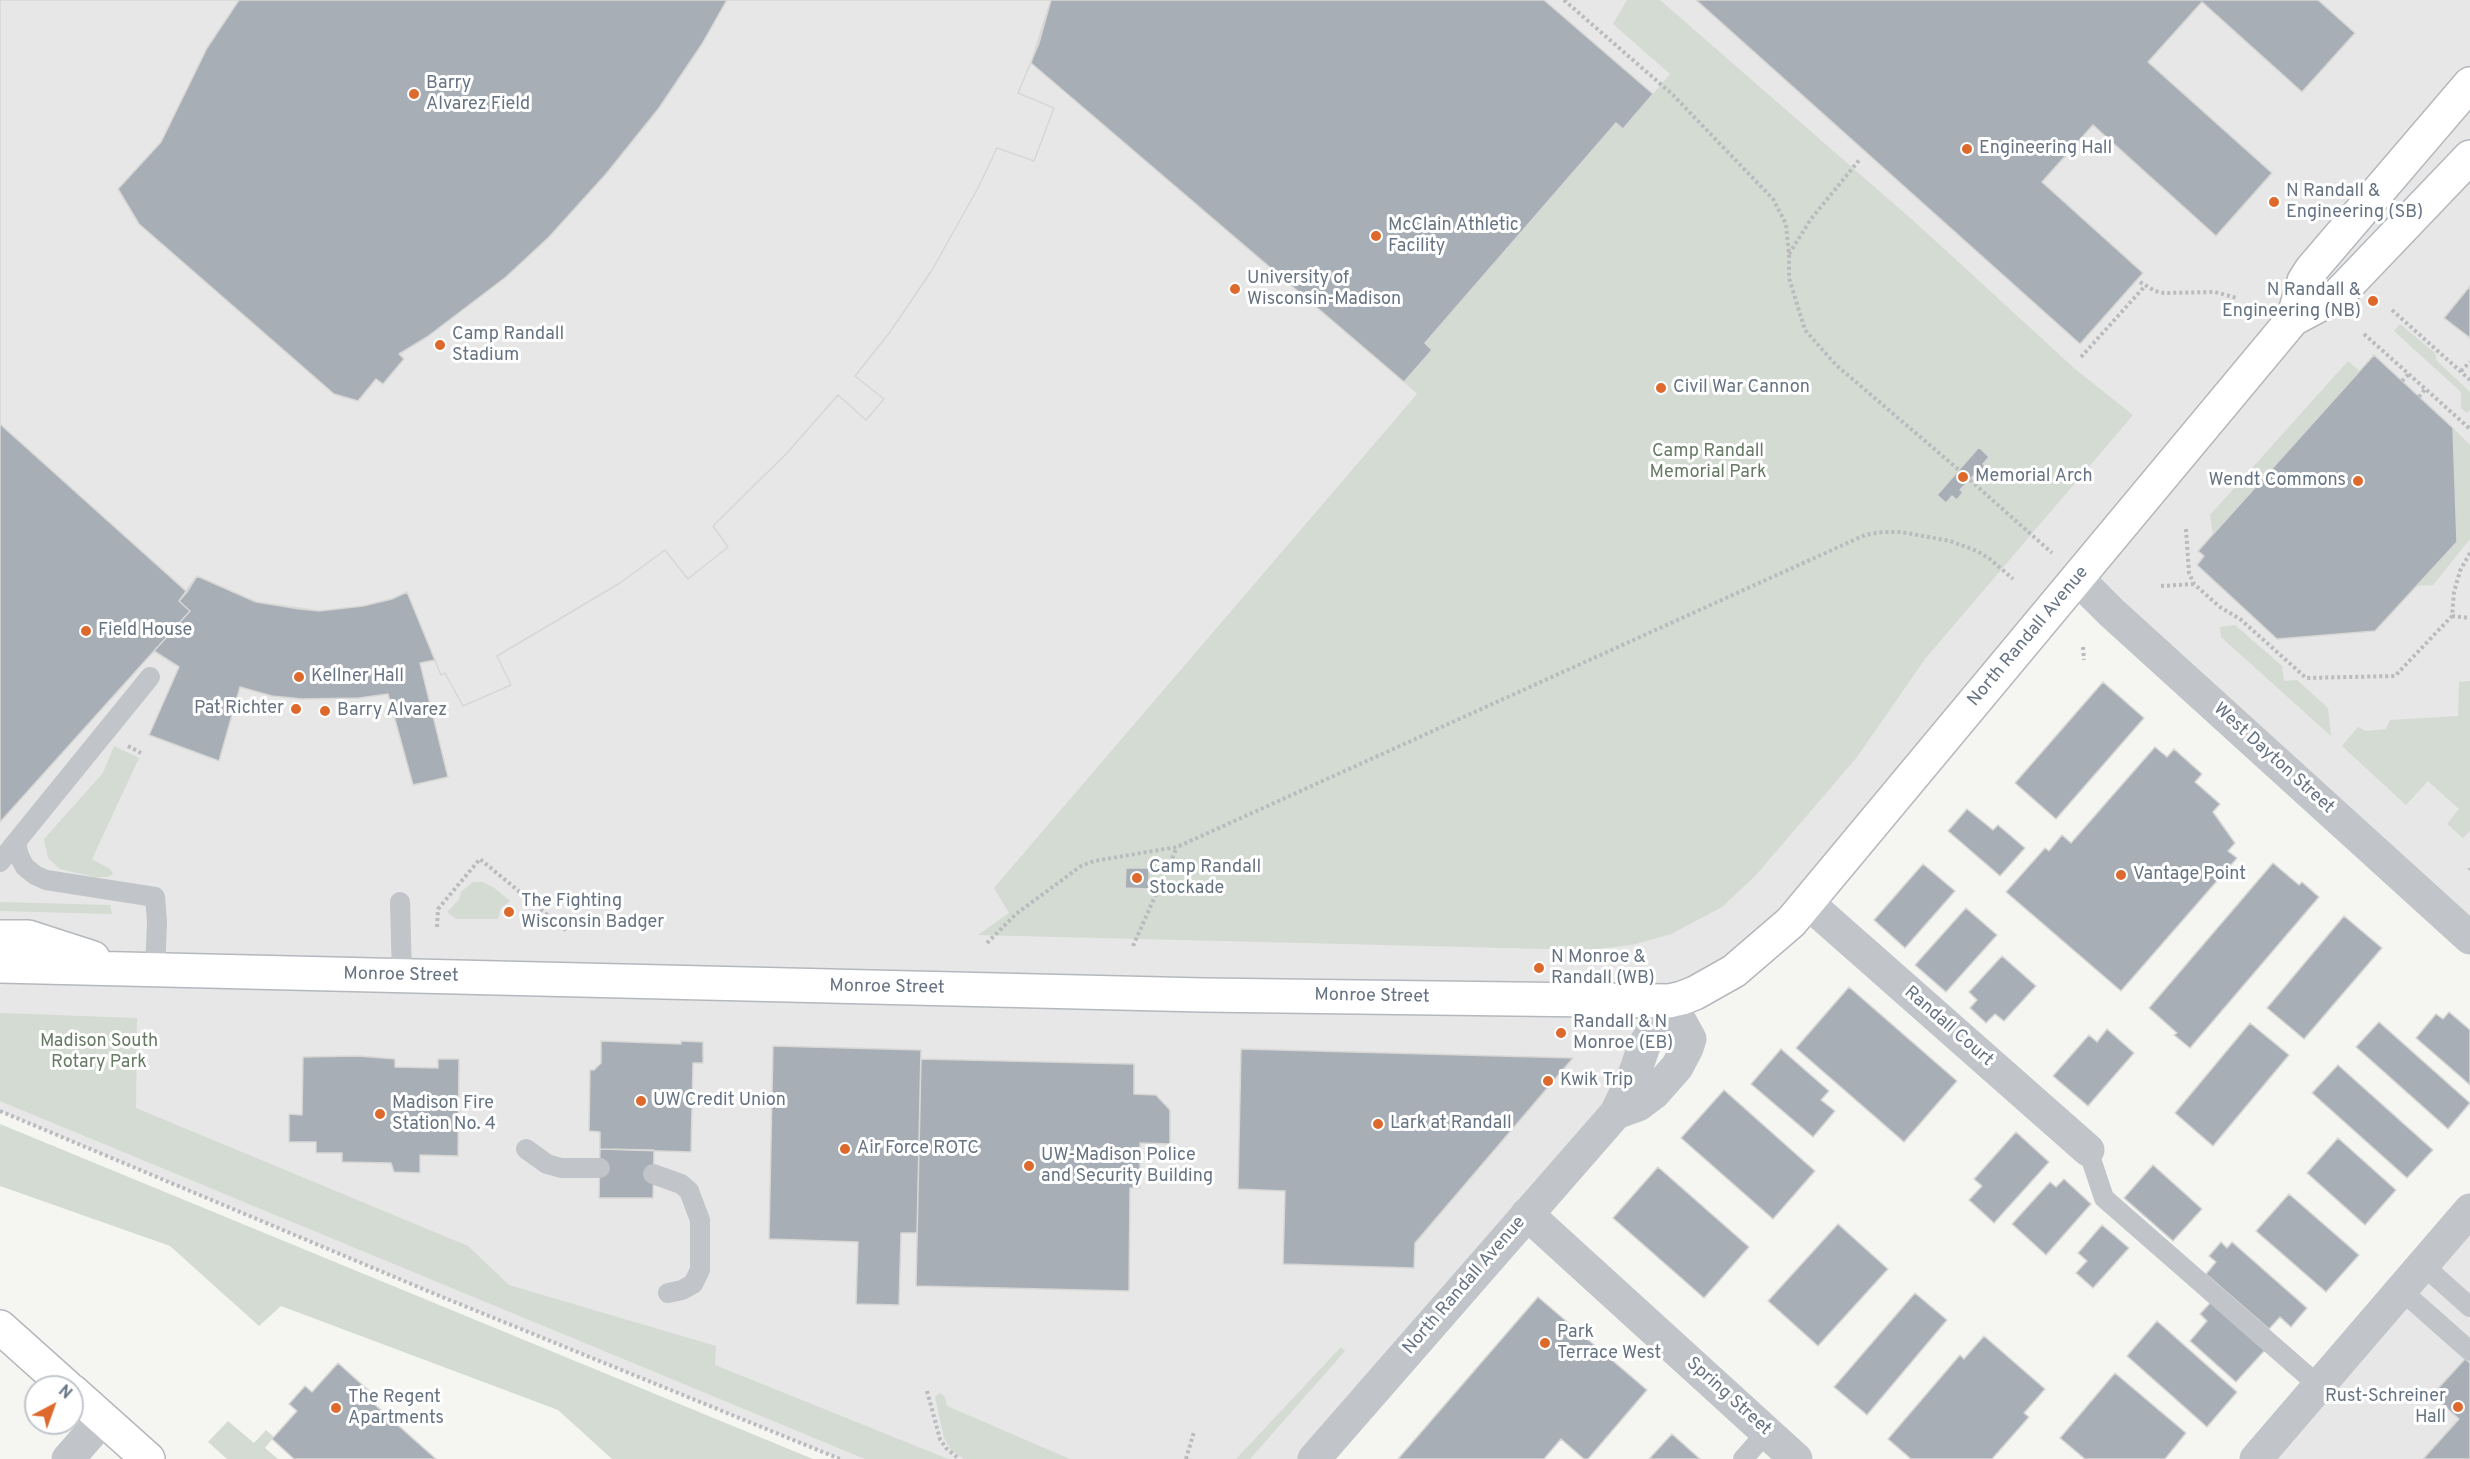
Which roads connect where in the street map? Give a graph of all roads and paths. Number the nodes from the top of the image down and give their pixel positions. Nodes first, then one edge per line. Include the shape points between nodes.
1 (1564, 0) edge
2 (2470, 84) edge
3 (2470, 157) edge
4 (1860, 159) dead end
5 (1789, 255) junction
6 (2140, 282) dead end
7 (2145, 286) junction
8 (2237, 298) dead end
9 (2392, 310) dead end
10 (2293, 319) junction
11 (2364, 334) dead end
12 (2081, 357) dead end
13 (2470, 362) edge
14 (2461, 371) junction
15 (2409, 374) junction
16 (2470, 380) edge
17 (2402, 381) dead end
18 (2426, 389) junction
19 (2419, 397) dead end
20 (2470, 429) edge
21 (1959, 471) dead end
22 (1970, 480) dead end
23 (2186, 530) dead end
24 (2034, 536) dead end
25 (2470, 553) edge
26 (2077, 578) junction
27 (2013, 579) dead end
28 (2194, 585) junction
29 (2161, 586) dead end
30 (2452, 616) junction
31 (2470, 618) edge
32 (2083, 647) dead end
33 (2084, 660) dead end
34 (150, 677) dead end
35 (16, 842) junction
36 (1177, 847) junction
37 (0, 862) edge
38 (400, 902) dead end
39 (1808, 903) junction
40 (437, 927) dead end
41 (568, 932) dead end
42 (0, 937) edge
43 (2470, 938) edge
44 (987, 943) dead end
45 (1133, 946) dead end
46 (1759, 951) joint
47 (0, 966) edge
48 (142, 970) junction
49 (402, 976) junction
50 (1669, 1001) junction
51 (0, 1111) edge
52 (526, 1149) dead end
53 (2088, 1150) joint
54 (600, 1168) dead end
55 (653, 1174) dead end
56 (2470, 1210) edge
57 (1527, 1214) junction
58 (2423, 1265) junction
59 (2401, 1290) junction
60 (668, 1293) dead end
61 (2470, 1307) edge
62 (0, 1327) edge
63 (2470, 1351) edge
64 (54, 1375) edge
65 (2319, 1386) junction
66 (927, 1391) dead end
67 (84, 1402) edge
68 (103, 1419) junction
69 (1194, 1432) dead end
70 (1767, 1432) junction
71 (68, 1459) edge
72 (148, 1459) edge
73 (840, 1459) edge
74 (959, 1459) edge
75 (1186, 1459) edge
76 (1314, 1459) edge
77 (1743, 1459) edge
78 (1796, 1459) edge
79 (2256, 1459) edge

1 - 5 path via 1672,94 1773,199 1786,224
2 - 10 main road via 2311,270
3 - 10 main road via 2338,295
4 - 5 path via 1810,219
5 - 21 path via 1789,278 1805,330 1836,365
6 - 7 path
7 - 8 path via 2164,293 2215,292
7 - 12 path
9 - 14 path
10 - 26 main road, North Randall Avenue
11 - 15 path
13 - 14 path
14 - 16 path
15 - 17 path
15 - 18 path
18 - 19 path
18 - 20 path
22 - 24 path
23 - 28 path via 2189,573
25 - 30 path via 2460,571
26 - 39 main road, North Randall Avenue
26 - 43 street, West Dayton Street
27 - 36 path via 1977,551 1950,541 1901,532 1865,535
28 - 29 path
28 - 30 path via 2240,619 2306,678 2395,676
30 - 31 path
32 - 33 path
34 - 35 lane
35 - 37 lane
35 - 48 lane via 25,867 46,880 155,897 157,922
36 - 44 path via 1081,866 1016,915
36 - 45 path
38 - 49 lane
39 - 46 main road, North Randall Avenue
39 - 53 street, Randall Court
40 - 41 path via 438,909 480,859
42 - 48 main road via 28,937
46 - 50 main road, Monroe Street via 1706,988
47 - 48 main road, Monroe Street
48 - 49 main road, Monroe Street
49 - 50 main road, Monroe Street via 1192,995
50 - 57 street, North Randall Avenue via 1644,1046 1616,1113
51 - 73 path
52 - 54 lane via 547,1164 561,1168
53 - 65 lane via 2104,1198
55 - 60 lane via 689,1191 700,1220 700,1270 693,1284
56 - 58 street
57 - 70 street, Spring Street
57 - 76 street, North Randall Avenue
58 - 59 street
58 - 61 lane
59 - 63 lane
59 - 65 street
62 - 64 main road
65 - 79 street
66 - 74 path via 940,1439
67 - 68 main road
68 - 71 street
68 - 72 main road
69 - 75 path
70 - 77 lane
70 - 78 street, Spring Street

